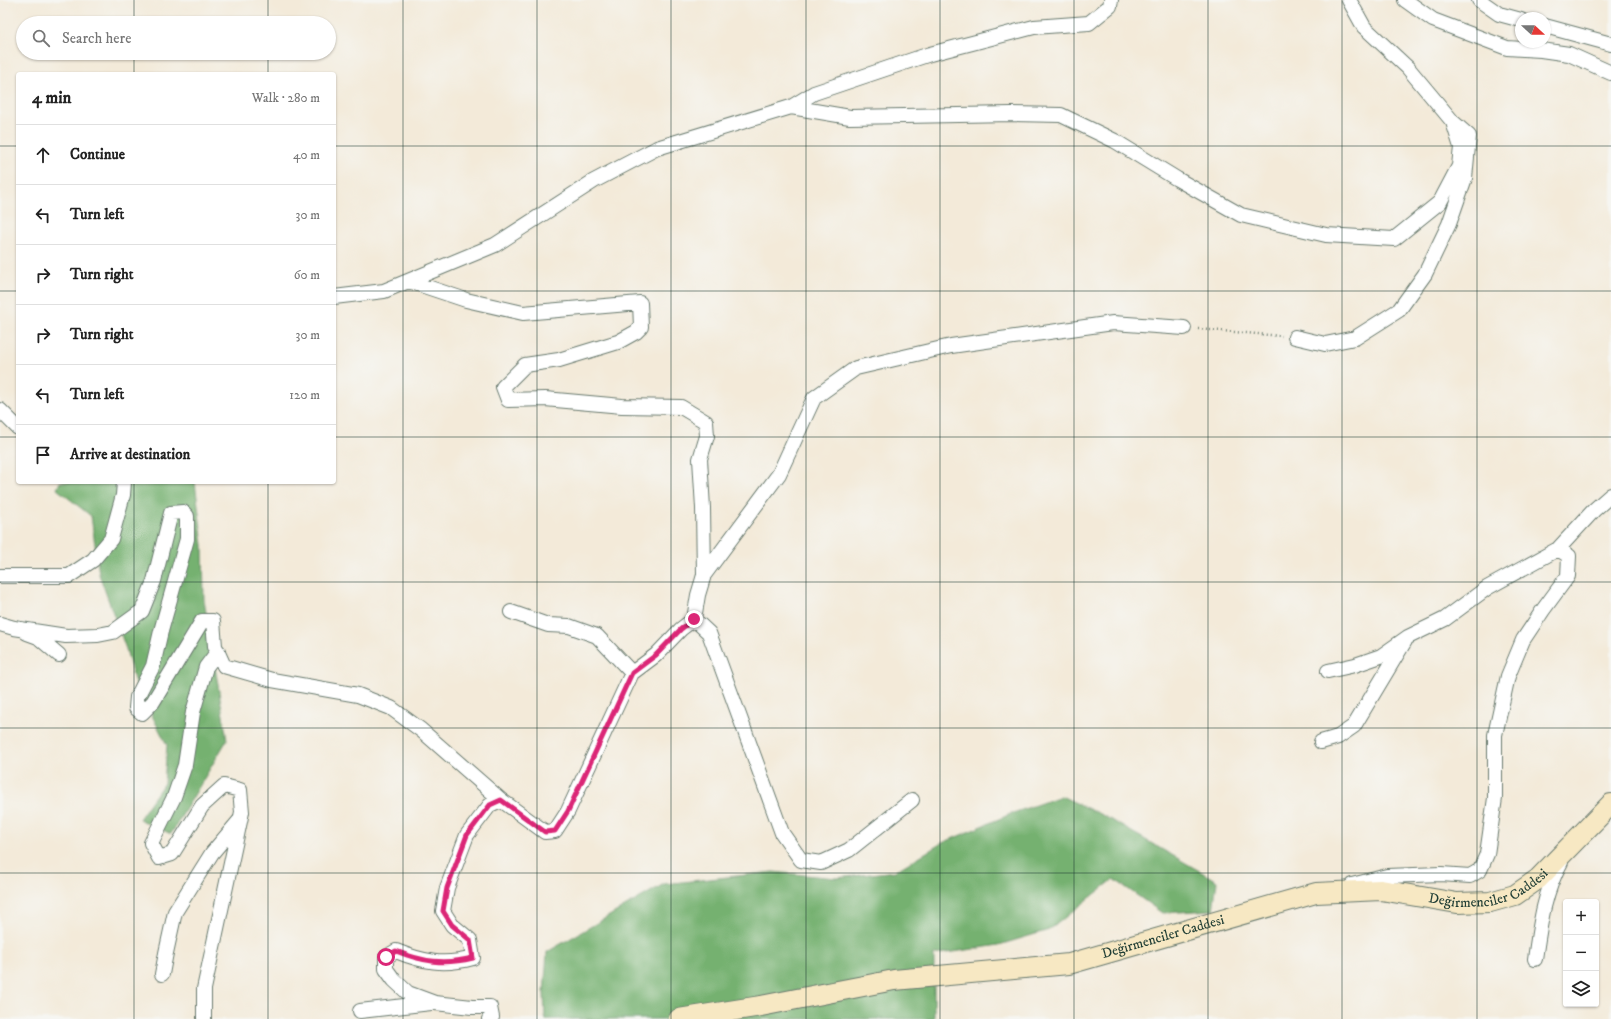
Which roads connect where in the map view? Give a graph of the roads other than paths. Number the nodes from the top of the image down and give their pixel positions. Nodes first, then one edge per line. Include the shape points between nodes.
1 (1111, 0) edge
2 (1349, 0) edge
3 (1405, 0) edge
4 (1479, 0) edge
5 (1515, 18) edge
6 (1551, 28) edge
7 (1611, 44) edge
8 (1611, 73) edge
9 (791, 107) junction
10 (1453, 122) junction
11 (409, 281) junction
12 (336, 297) edge
13 (1184, 328) road end
14 (1295, 337) road end
15 (0, 410) edge
16 (16, 426) edge
17 (124, 484) edge
18 (1611, 495) edge
19 (1558, 549) junction
20 (704, 575) junction
21 (0, 576) edge
22 (511, 612) dead end
23 (694, 619) junction
24 (0, 624) edge
25 (14, 628) junction
26 (1408, 637) junction
27 (218, 652) junction
28 (59, 655) dead end
29 (1328, 671) dead end
30 (632, 673) junction
31 (1322, 742) dead end
32 (501, 800) junction
33 (912, 800) dead end
34 (1611, 804) edge
35 (241, 818) junction
36 (1571, 844) junction
37 (1316, 893) junction
38 (1535, 959) dead end
39 (162, 974) dead end
40 (435, 1003) junction
41 (360, 1011) dead end
42 (202, 1016) edge
43 (489, 1019) edge
44 (679, 1019) edge

1 - 9 street via 1110,6 1089,23 1034,27 930,54 814,93
2 - 10 street via 1364,27 1408,68
3 - 8 street via 1433,20 1507,48 1569,54
4 - 5 street via 1499,14
6 - 7 street
9 - 10 street via 850,116 1061,115 1115,141 1176,179 1242,215 1326,236 1394,239 1440,202 1459,166 1461,147
9 - 11 street via 657,148 594,181 495,245
10 - 14 street via 1469,136 1465,178 1449,224 1425,274 1399,310 1355,338 1325,344
11 - 12 street via 384,291
11 - 20 street via 466,300 523,314 640,303 641,327 636,332 618,342 559,360 525,365 503,387 508,400 545,399 622,406 681,406 706,422 707,436 700,459
13 - 20 street via 1113,323 951,346 856,368 814,398 779,474
15 - 16 street
17 - 21 street via 111,539 93,560 70,576
18 - 19 street
19 - 26 street via 1487,588 1445,619
19 - 37 street via 1569,556 1568,576 1523,640 1508,676 1495,735 1495,798 1487,854 1480,870 1470,876 1387,876
20 - 23 street
22 - 30 street via 548,625 569,626 597,636
23 - 30 street via 656,655
23 - 33 street via 709,633 782,833 801,860 821,863 849,850
24 - 25 street
25 - 27 street via 66,636 113,632 142,611 154,581 171,513 183,512 187,516 187,539 153,666 137,697 136,708 142,713 153,702 202,621 213,621 215,646
25 - 28 street via 38,637
26 - 29 street via 1381,656
26 - 31 street via 1354,726 1338,737
27 - 32 street via 224,666 272,680 358,695 391,708 421,730
27 - 35 street via 206,667 194,712 185,765 174,797 151,843 159,858 172,854 202,806 224,786 240,790
30 - 32 street via 568,811 555,831 545,832
32 - 40 street via 490,805 467,835 447,888 443,911 452,925 470,940 473,958 428,962 396,951 386,957 386,970 394,980 408,993
34 - 36 main road, Değirmenciler Caddesi
35 - 39 street via 212,854 175,912
35 - 42 street via 204,989
36 - 37 main road, Değirmenciler Caddesi via 1538,878 1515,895 1490,902 1458,903 1381,890
36 - 38 street via 1552,878 1542,914
37 - 44 main road, Değirmenciler Caddesi via 1070,964 894,980
40 - 41 street
40 - 43 street via 490,1007 492,1017

